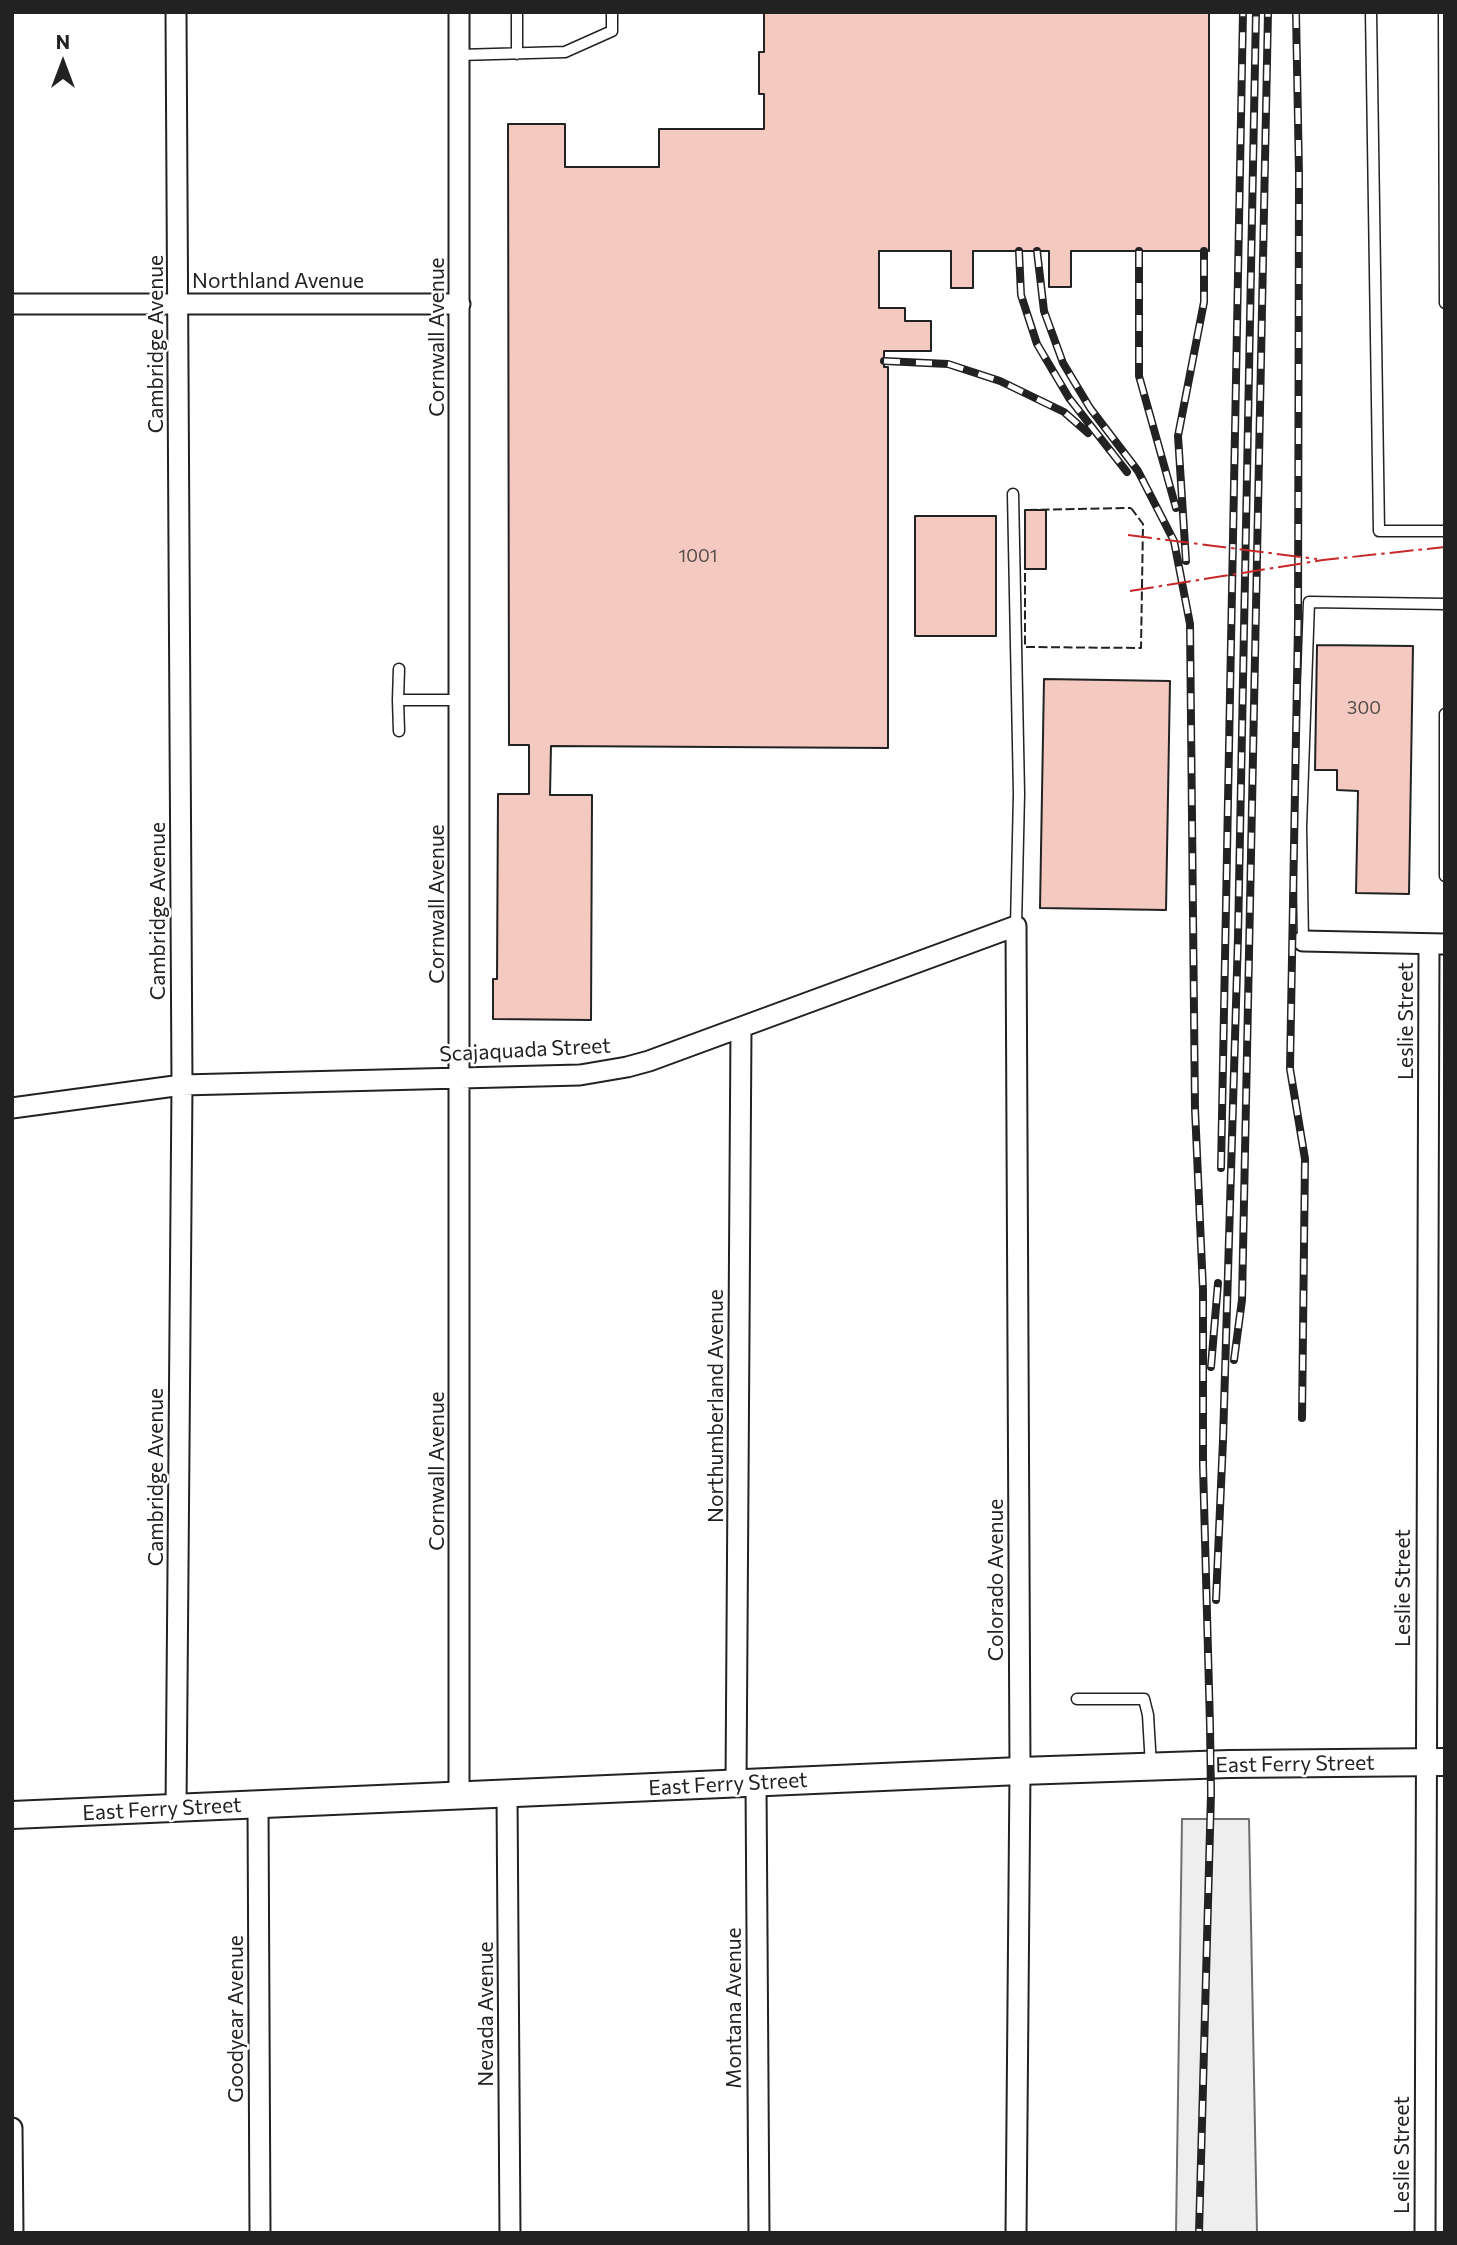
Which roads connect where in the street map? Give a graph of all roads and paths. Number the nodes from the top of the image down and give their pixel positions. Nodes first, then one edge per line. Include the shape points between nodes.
1 (176, 12) edge
2 (459, 12) edge
3 (517, 12) edge
4 (612, 12) edge
5 (1371, 12) edge
6 (1444, 12) edge
7 (517, 54) junction
8 (459, 55) junction
9 (1445, 303) edge
10 (12, 304) edge
11 (178, 304) junction
12 (460, 304) junction
13 (1013, 494) dead end
14 (1445, 531) edge
15 (1445, 604) edge
16 (399, 669) dead end
17 (398, 700) junction
18 (460, 700) junction
19 (1445, 714) edge
20 (399, 732) dead end
21 (1445, 876) edge
22 (1016, 926) junction
23 (1303, 941) joint
24 (1437, 944) edge
25 (741, 1028) junction
26 (460, 1077) junction
27 (182, 1085) junction
28 (12, 1108) edge
29 (1077, 1699) dead end
30 (1435, 1762) edge
31 (1151, 1767) junction
32 (1020, 1771) junction
33 (746, 1783) junction
34 (507, 1794) junction
35 (459, 1796) junction
36 (258, 1805) junction
37 (177, 1809) junction
38 (12, 1815) edge
39 (12, 2128) edge
40 (13, 2233) edge
41 (260, 2233) edge
42 (510, 2233) edge
43 (759, 2233) edge
44 (1016, 2233) edge
45 (1425, 2233) edge

1 - 11 street, Cambridge Avenue
2 - 8 street, Cornwall Avenue
3 - 7 lane
4 - 7 lane via 612,31 565,52
5 - 14 lane via 1379,531
6 - 9 lane
7 - 8 lane
8 - 12 street, Cornwall Avenue
10 - 11 street, Northland Avenue
11 - 12 street, Northland Avenue
11 - 27 street, Cambridge Avenue
12 - 18 street, Cornwall Avenue
13 - 22 lane via 1019,794
15 - 23 lane via 1310,602 1301,827
16 - 17 lane
17 - 18 lane
17 - 20 lane
18 - 26 street, Cornwall Avenue
19 - 21 lane
22 - 25 street, Scajaquada Street
22 - 32 street, Colorado Avenue
23 - 24 street
24 - 30 street, Leslie Street
25 - 26 street, Scajaquada Street via 627,1067 580,1075
25 - 33 street, Northumberland Avenue
26 - 27 street, Scajaquada Street
26 - 35 street, Cornwall Avenue
27 - 28 street, Scajaquada Street
27 - 37 street, Cambridge Avenue
29 - 31 lane via 1144,1699
30 - 31 street, East Ferry Street
30 - 45 street, Leslie Street
31 - 32 street, East Ferry Street
32 - 33 street, East Ferry Street
32 - 44 street, Colorado Avenue
33 - 34 street, East Ferry Street
33 - 43 street, Montana Avenue
34 - 35 street, East Ferry Street
34 - 42 street, Nevada Avenue
35 - 36 street, East Ferry Street
36 - 37 street, East Ferry Street
36 - 41 street, Goodyear Avenue
37 - 38 street, East Ferry Street
39 - 40 street

